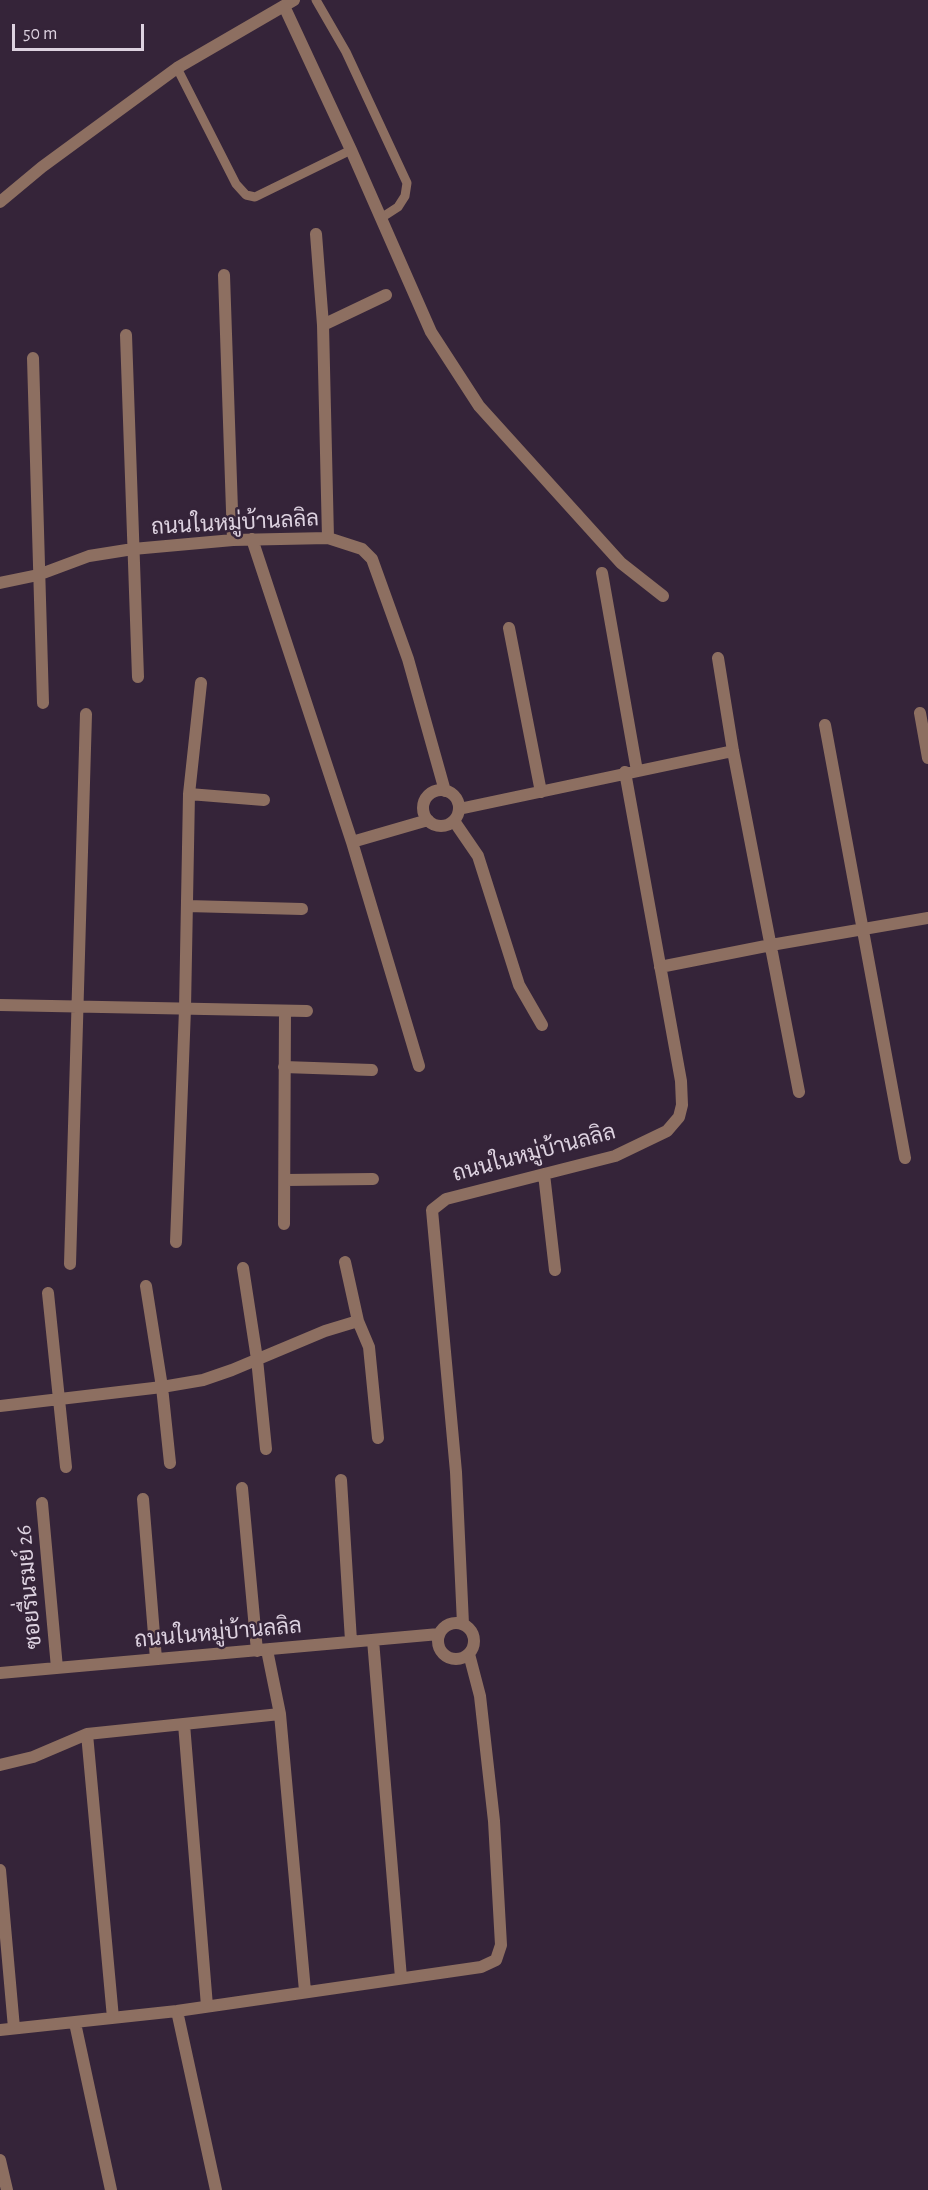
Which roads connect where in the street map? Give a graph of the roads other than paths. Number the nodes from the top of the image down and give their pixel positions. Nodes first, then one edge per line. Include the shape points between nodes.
1 (316, 0) edge
2 (289, 3) edge
3 (177, 68) junction
4 (351, 150) junction
5 (0, 201) edge
6 (381, 218) junction
7 (316, 234) dead end
8 (224, 275) dead end
9 (386, 295) dead end
10 (323, 325) junction
11 (126, 335) dead end
12 (33, 358) dead end
13 (328, 538) junction
14 (252, 539) junction
15 (233, 540) junction
16 (133, 549) junction
17 (602, 573) dead end
18 (38, 574) junction
19 (0, 583) edge
20 (663, 596) dead end
21 (509, 628) dead end
22 (718, 658) dead end
23 (138, 677) dead end
24 (201, 683) dead end
25 (43, 703) dead end
26 (920, 713) dead end
27 (86, 714) dead end
28 (825, 725) dead end
29 (733, 751) junction
30 (928, 758) edge
31 (631, 771) junction
32 (446, 791) junction
33 (542, 792) junction
34 (189, 794) junction
35 (264, 800) dead end
36 (459, 809) junction
37 (428, 820) junction
38 (454, 821) junction
39 (352, 842) junction
40 (187, 906) junction
41 (302, 909) dead end
42 (928, 918) edge
43 (862, 930) junction
44 (771, 945) junction
45 (660, 967) junction
46 (0, 1005) edge
47 (77, 1007) junction
48 (185, 1009) junction
49 (285, 1011) junction
50 (307, 1011) dead end
51 (542, 1025) dead end
52 (419, 1066) dead end
53 (284, 1067) junction
54 (372, 1070) dead end
55 (799, 1092) dead end
56 (906, 1158) dead end
57 (544, 1174) junction
58 (286, 1179) junction
59 (373, 1179) dead end
60 (284, 1224) dead end
61 (176, 1242) dead end
62 (345, 1262) dead end
63 (70, 1264) dead end
64 (243, 1269) dead end
65 (555, 1270) dead end
66 (146, 1286) dead end
67 (48, 1293) dead end
68 (358, 1321) junction
69 (257, 1359) junction
70 (162, 1387) junction
71 (58, 1398) junction
72 (0, 1406) edge
73 (378, 1438) dead end
74 (266, 1449) dead end
75 (170, 1463) dead end
76 (66, 1467) dead end
77 (340, 1480) dead end
78 (242, 1488) dead end
79 (142, 1499) dead end
80 (42, 1503) dead end
81 (463, 1624) junction
82 (439, 1634) junction
83 (373, 1640) junction
84 (351, 1641) junction
85 (262, 1651) junction
86 (469, 1654) junction
87 (156, 1659) junction
88 (57, 1668) junction
89 (0, 1673) edge
90 (280, 1714) junction
91 (184, 1724) junction
92 (87, 1734) junction
93 (0, 1765) edge
94 (0, 1870) edge
95 (402, 1978) junction
96 (305, 1991) junction
97 (207, 2006) junction
98 (177, 2012) junction
99 (113, 2018) junction
100 (75, 2023) junction
101 (14, 2028) junction
102 (0, 2030) edge
103 (0, 2160) edge
104 (7, 2190) edge
105 (111, 2190) edge
106 (216, 2190) edge

1 - 6 lane via 346,52 407,183 398,207
2 - 3 street
2 - 4 street
3 - 4 lane via 236,184 246,195 255,197
3 - 5 street
4 - 6 street
6 - 20 street via 427,323 480,406 621,563
7 - 10 street
8 - 15 street
9 - 10 street
10 - 13 street
11 - 16 street
12 - 18 street
13 - 14 street, ถนนในหมู่บ้านลลิล
13 - 32 street, ถนนในหมู่บ้านลลิล via 362,549 372,559 408,659
14 - 15 street, ถนนในหมู่บ้านลลิล
14 - 39 street
15 - 16 street, ถนนในหมู่บ้านลลิล
16 - 18 street, ถนนในหมู่บ้านลลิล via 89,556
16 - 23 street
17 - 31 street, ถนนในหมู่บ้านลลิล
18 - 19 street, ถนนในหมู่บ้านลลิล
18 - 25 street
21 - 33 street
22 - 29 street
24 - 34 street
26 - 30 street
27 - 47 street
28 - 43 street
29 - 31 street
29 - 44 street
31 - 33 street
31 - 45 street, ถนนในหมู่บ้านลลิล
32 - 36 street, ถนนในหมู่บ้านลลิล via 456,797
32 - 37 street via 428,796 423,808
33 - 36 street
34 - 35 street
34 - 40 street
36 - 38 street
37 - 38 street via 436,825
37 - 39 street
38 - 51 street via 478,856 519,985
39 - 52 street
40 - 41 street
40 - 48 street
42 - 43 street
43 - 44 street
43 - 56 street
44 - 45 street
44 - 55 street
45 - 57 street, ถนนในหมู่บ้านลลิล via 681,1081 679,1117 667,1131 615,1156
46 - 47 street
47 - 48 street
47 - 63 street
48 - 49 street
48 - 61 street
49 - 50 street
49 - 53 street
53 - 54 street
53 - 58 street
57 - 65 street
57 - 81 street, ถนนในหมู่บ้านลลิล via 446,1199 432,1210 456,1472
58 - 59 street
58 - 60 street
62 - 68 street
64 - 69 street
66 - 70 street
67 - 71 street
68 - 69 street
68 - 73 street via 369,1347
69 - 70 street via 203,1380
69 - 74 street
70 - 71 street
70 - 75 street
71 - 72 street
71 - 76 street
77 - 84 street
78 - 85 street
79 - 87 street
80 - 88 street, ซอยรื่นรมย์ 26
81 - 82 street via 448,1624
81 - 86 street via 469,1628 474,1642
82 - 83 street, ถนนในหมู่บ้านลลิล
82 - 86 street via 439,1648 449,1659
83 - 84 street, ถนนในหมู่บ้านลลิล
83 - 95 street
84 - 85 street, ถนนในหมู่บ้านลลิล
85 - 87 street, ถนนในหมู่บ้านลลิล
85 - 90 street
86 - 95 street via 485,1736 501,1945 496,1960 481,1967
87 - 88 street, ถนนในหมู่บ้านลลิล
88 - 89 street, ถนนในหมู่บ้านลลิล
90 - 91 street
90 - 96 street
91 - 92 street
91 - 97 street
92 - 93 street via 59,1748
92 - 99 street
94 - 101 street
95 - 96 street
96 - 97 street
97 - 98 street
98 - 99 street
98 - 106 street
99 - 100 street
100 - 101 street
100 - 105 street
101 - 102 street
103 - 104 street

